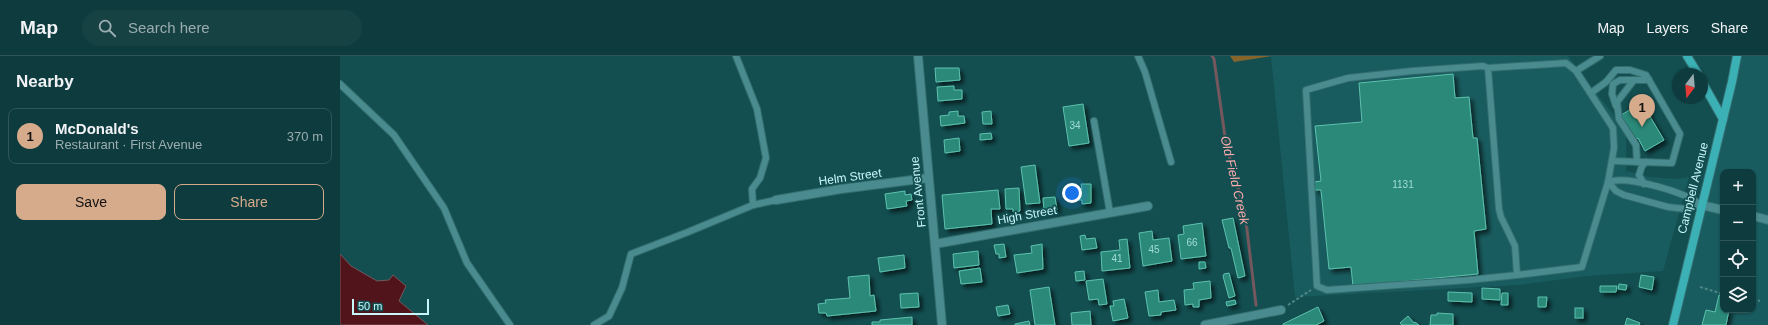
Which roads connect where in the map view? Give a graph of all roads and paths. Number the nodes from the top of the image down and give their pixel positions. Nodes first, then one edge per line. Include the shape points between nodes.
1 (736, 56) edge
2 (918, 56) edge
3 (1138, 56) edge
4 (1600, 56) edge
5 (1687, 56) edge
6 (1737, 56) edge
7 (1488, 68) junction
8 (1694, 68) edge
9 (1576, 71) junction
10 (1634, 80) junction
11 (1649, 80) junction
12 (340, 84) edge
13 (1590, 93) junction
14 (1708, 93) edge
15 (1618, 110) junction
16 (1723, 119) junction
17 (1094, 121) dead end
18 (1612, 161) junction
19 (1171, 162) dead end
20 (1637, 162) junction
21 (1646, 162) junction
22 (928, 178) junction
23 (1608, 182) junction
24 (1644, 184) junction
25 (776, 200) joint
26 (753, 205) junction
27 (1701, 205) junction
28 (1148, 206) dead end
29 (1720, 209) edge
30 (1110, 213) junction
31 (1756, 217) edge
32 (1768, 220) edge
33 (935, 244) junction
34 (1517, 275) junction
35 (1317, 286) junction
36 (1700, 287) dead end
37 (1720, 293) edge
38 (1756, 300) edge
39 (1760, 301) dead end
40 (1281, 310) joint
41 (510, 325) edge
42 (594, 325) edge
43 (942, 325) edge
44 (1205, 325) edge
45 (1672, 325) edge

1 - 26 lane via 757,109 766,158 760,178 752,189
2 - 22 street, Front Avenue
3 - 19 lane
4 - 9 lane
5 - 8 main road
6 - 16 main road, Campbell Avenue
7 - 9 lane via 1566,63
7 - 34 lane via 1499,209 1515,246
7 - 35 lane via 1483,66 1412,71 1348,78 1306,90
9 - 13 lane
10 - 11 lane
10 - 15 lane via 1617,102
10 - 15 lane via 1620,80 1613,84 1612,94
11 - 13 lane via 1646,75 1630,70 1616,70 1606,82
11 - 21 lane via 1680,134 1672,163
12 - 41 lane via 394,135 444,208 467,263
13 - 18 lane via 1613,128
14 - 16 main road
15 - 20 lane via 1620,119 1636,145
16 - 27 main road, Campbell Avenue
17 - 30 lane
18 - 20 lane
18 - 23 lane
20 - 21 lane
21 - 24 lane via 1639,175
22 - 25 street, Helm Street
22 - 33 street, Front Avenue
23 - 24 lane via 1621,180
23 - 27 lane via 1624,195 1668,207 1686,209
23 - 34 lane via 1582,267
24 - 27 lane via 1683,195
25 - 26 lane
26 - 42 lane via 631,254 622,288 610,316
27 - 29 street
27 - 45 main road, Campbell Avenue
28 - 30 street, High Street
30 - 33 street, High Street
31 - 32 street
33 - 43 street, Front Avenue
34 - 35 lane via 1327,290
35 - 40 path
36 - 37 path
38 - 39 path
40 - 44 street

